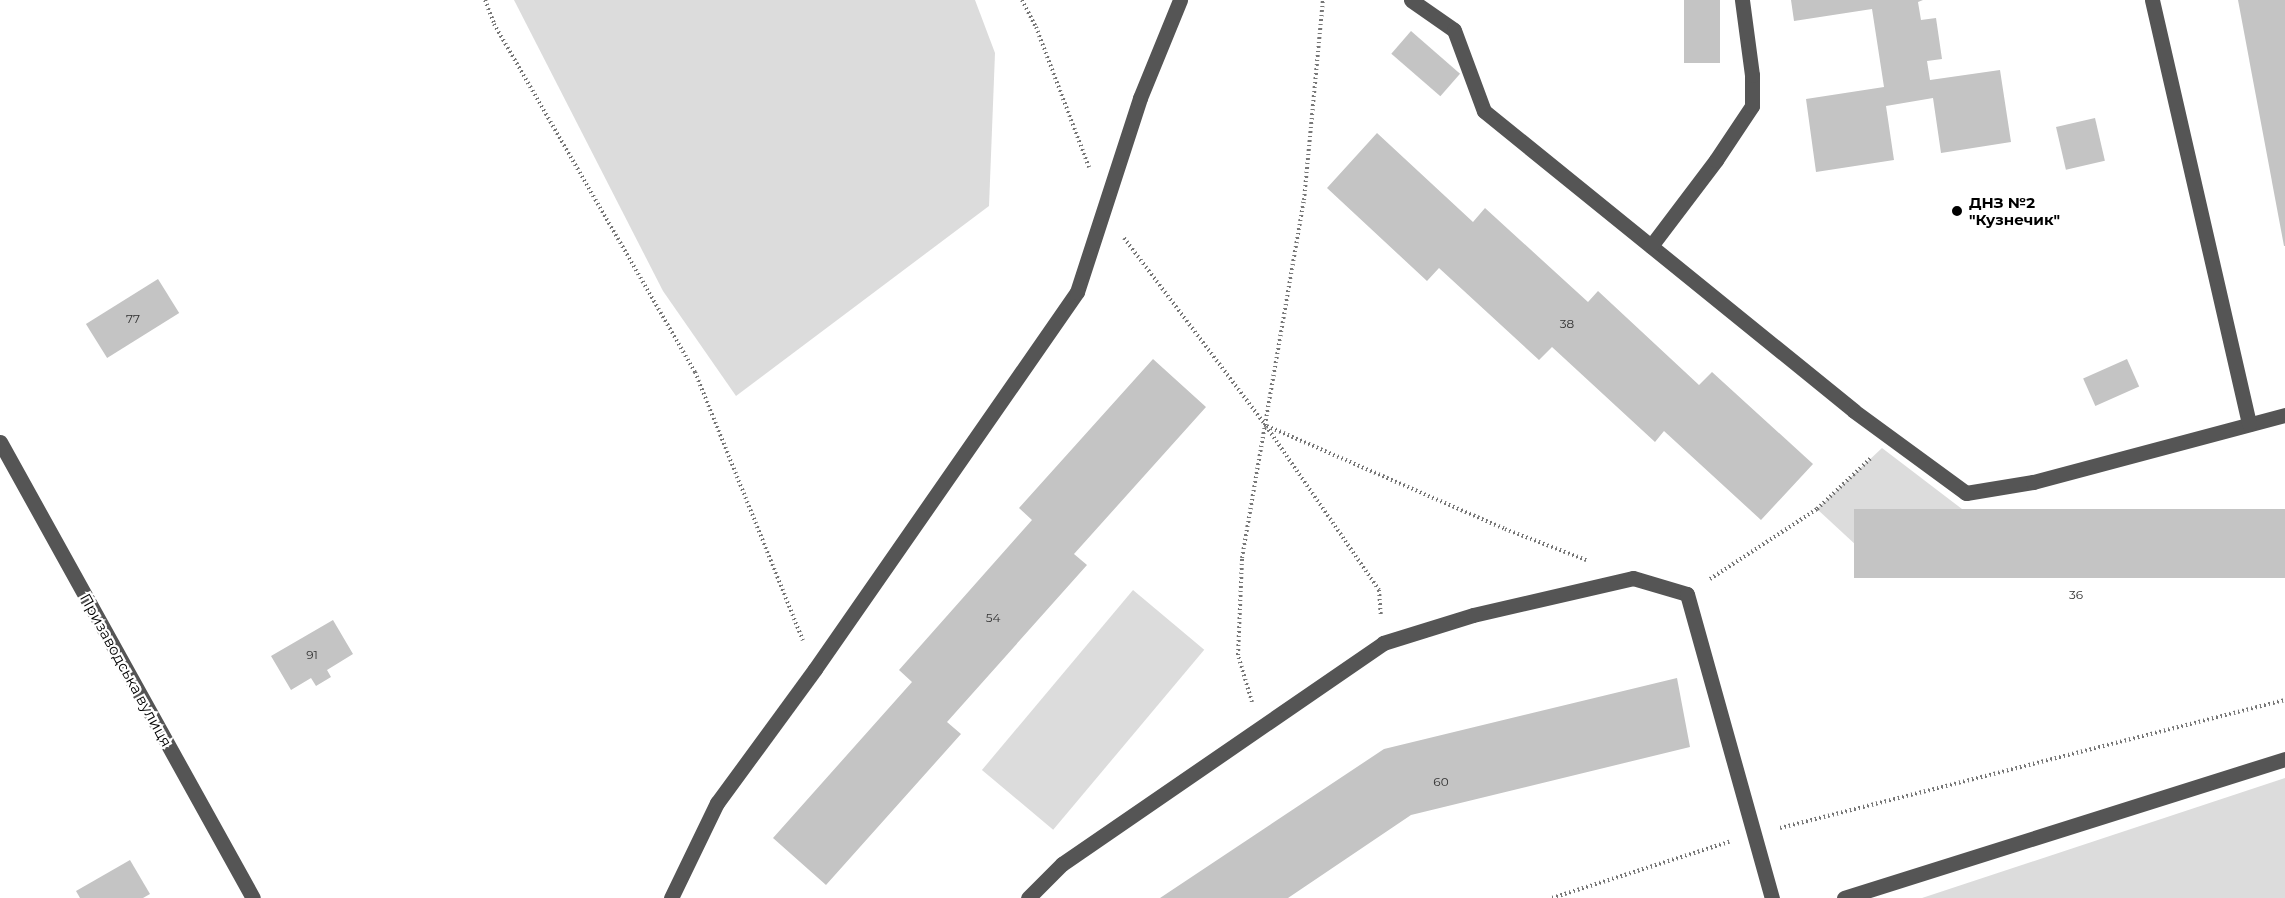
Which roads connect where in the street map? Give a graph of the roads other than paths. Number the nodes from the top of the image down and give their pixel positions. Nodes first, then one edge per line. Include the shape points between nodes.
1 (1180, 0) edge
2 (1411, 0) edge
3 (1742, 0) edge
4 (2152, 0) edge
5 (1651, 246) junction
6 (2285, 415) edge
7 (2249, 424) junction
8 (0, 442) edge
9 (2285, 759) edge
10 (253, 898) edge
11 (671, 898) edge
12 (1028, 898) edge
13 (1772, 898) edge
14 (1844, 898) edge

1 - 11 street via 1140,98 1077,292 717,803
2 - 5 street via 1454,30 1484,111
3 - 5 street via 1752,106
4 - 7 street
5 - 7 street via 1966,493 2033,482
6 - 7 street
8 - 10 street, Призаводська вулиця
9 - 14 street
12 - 13 street via 1062,864 1383,643 1473,615 1634,578 1688,594

